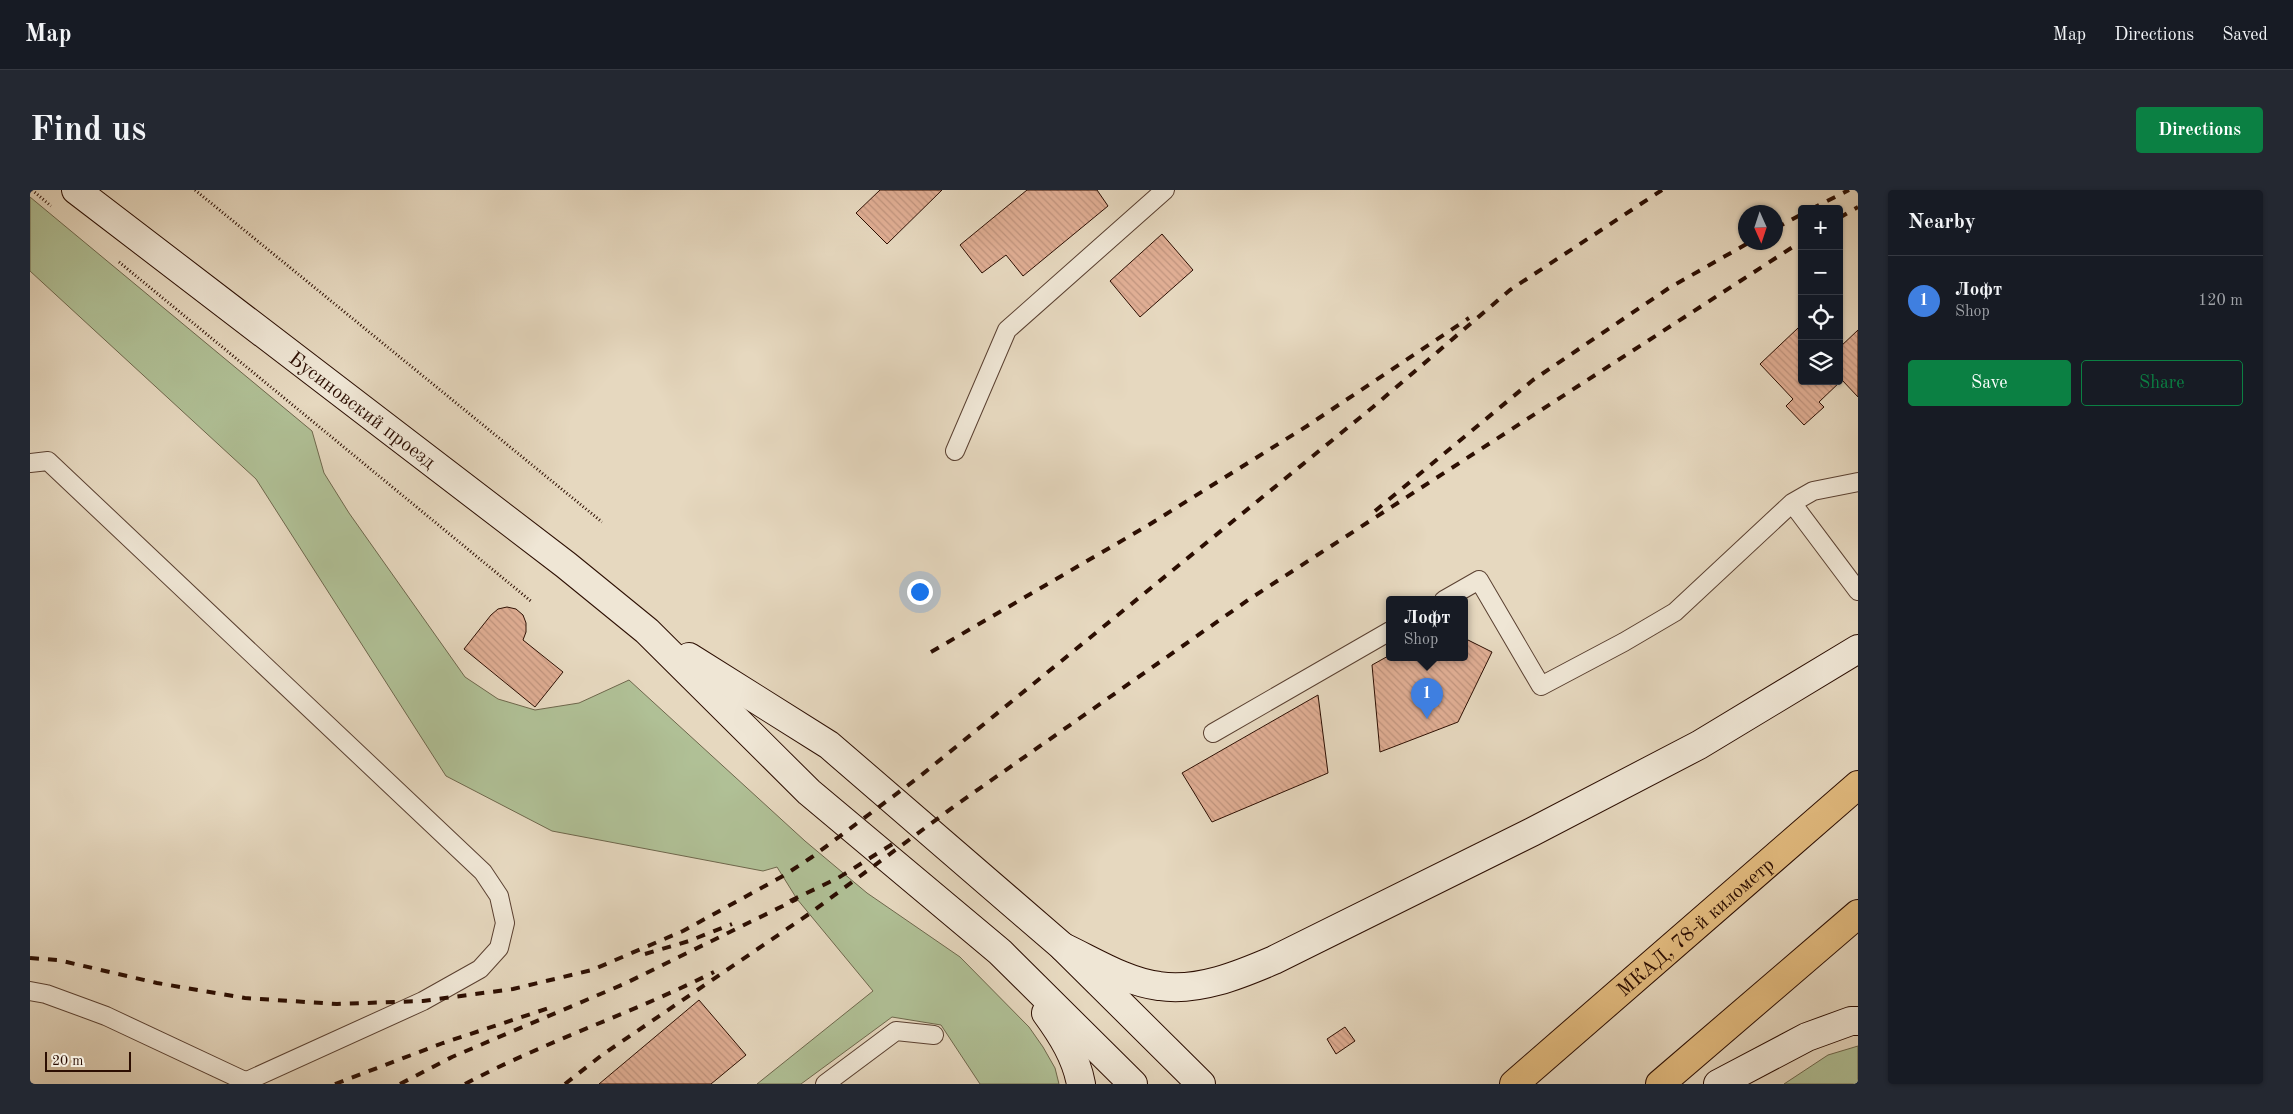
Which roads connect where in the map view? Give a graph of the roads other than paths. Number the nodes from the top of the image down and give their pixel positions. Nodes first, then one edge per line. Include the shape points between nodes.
1 (76, 190) edge
2 (1165, 190) edge
3 (955, 451) dead end
4 (30, 463) edge
5 (1858, 482) edge
6 (1792, 504) junction
7 (1858, 591) edge
8 (1451, 596) edge
9 (647, 631) junction
10 (1386, 634) edge
11 (1858, 649) edge
12 (1213, 733) dead end
13 (1858, 785) edge
14 (1858, 914) edge
15 (1063, 947) junction
16 (1000, 952) junction
17 (30, 991) edge
18 (1858, 1020) edge
19 (934, 1035) dead end
20 (1522, 1076) edge
21 (249, 1082) edge
22 (825, 1084) edge
23 (1081, 1084) edge
24 (1133, 1084) edge
25 (1201, 1084) edge
26 (1660, 1084) edge
27 (1718, 1084) edge

1 - 9 main road, Бусиновский проезд via 566,565
2 - 3 lane via 1007,330
4 - 21 lane via 48,460 483,872 498,896 505,923 498,948 480,969 423,1002
5 - 6 lane via 1813,491
6 - 7 lane
6 - 8 lane via 1675,612 1541,686 1479,580
9 - 15 main road via 829,745
9 - 16 main road via 809,792
10 - 12 lane
11 - 15 main road via 1699,745 1523,836 1239,975 1206,984 1159,986 1132,979
13 - 20 highway, МКАД, 78-й километр
14 - 26 highway
15 - 25 main road
16 - 23 main road via 1059,1031 1077,1065
16 - 24 main road
17 - 21 lane via 106,1016
18 - 27 main road via 1807,1037
19 - 22 lane via 896,1031

